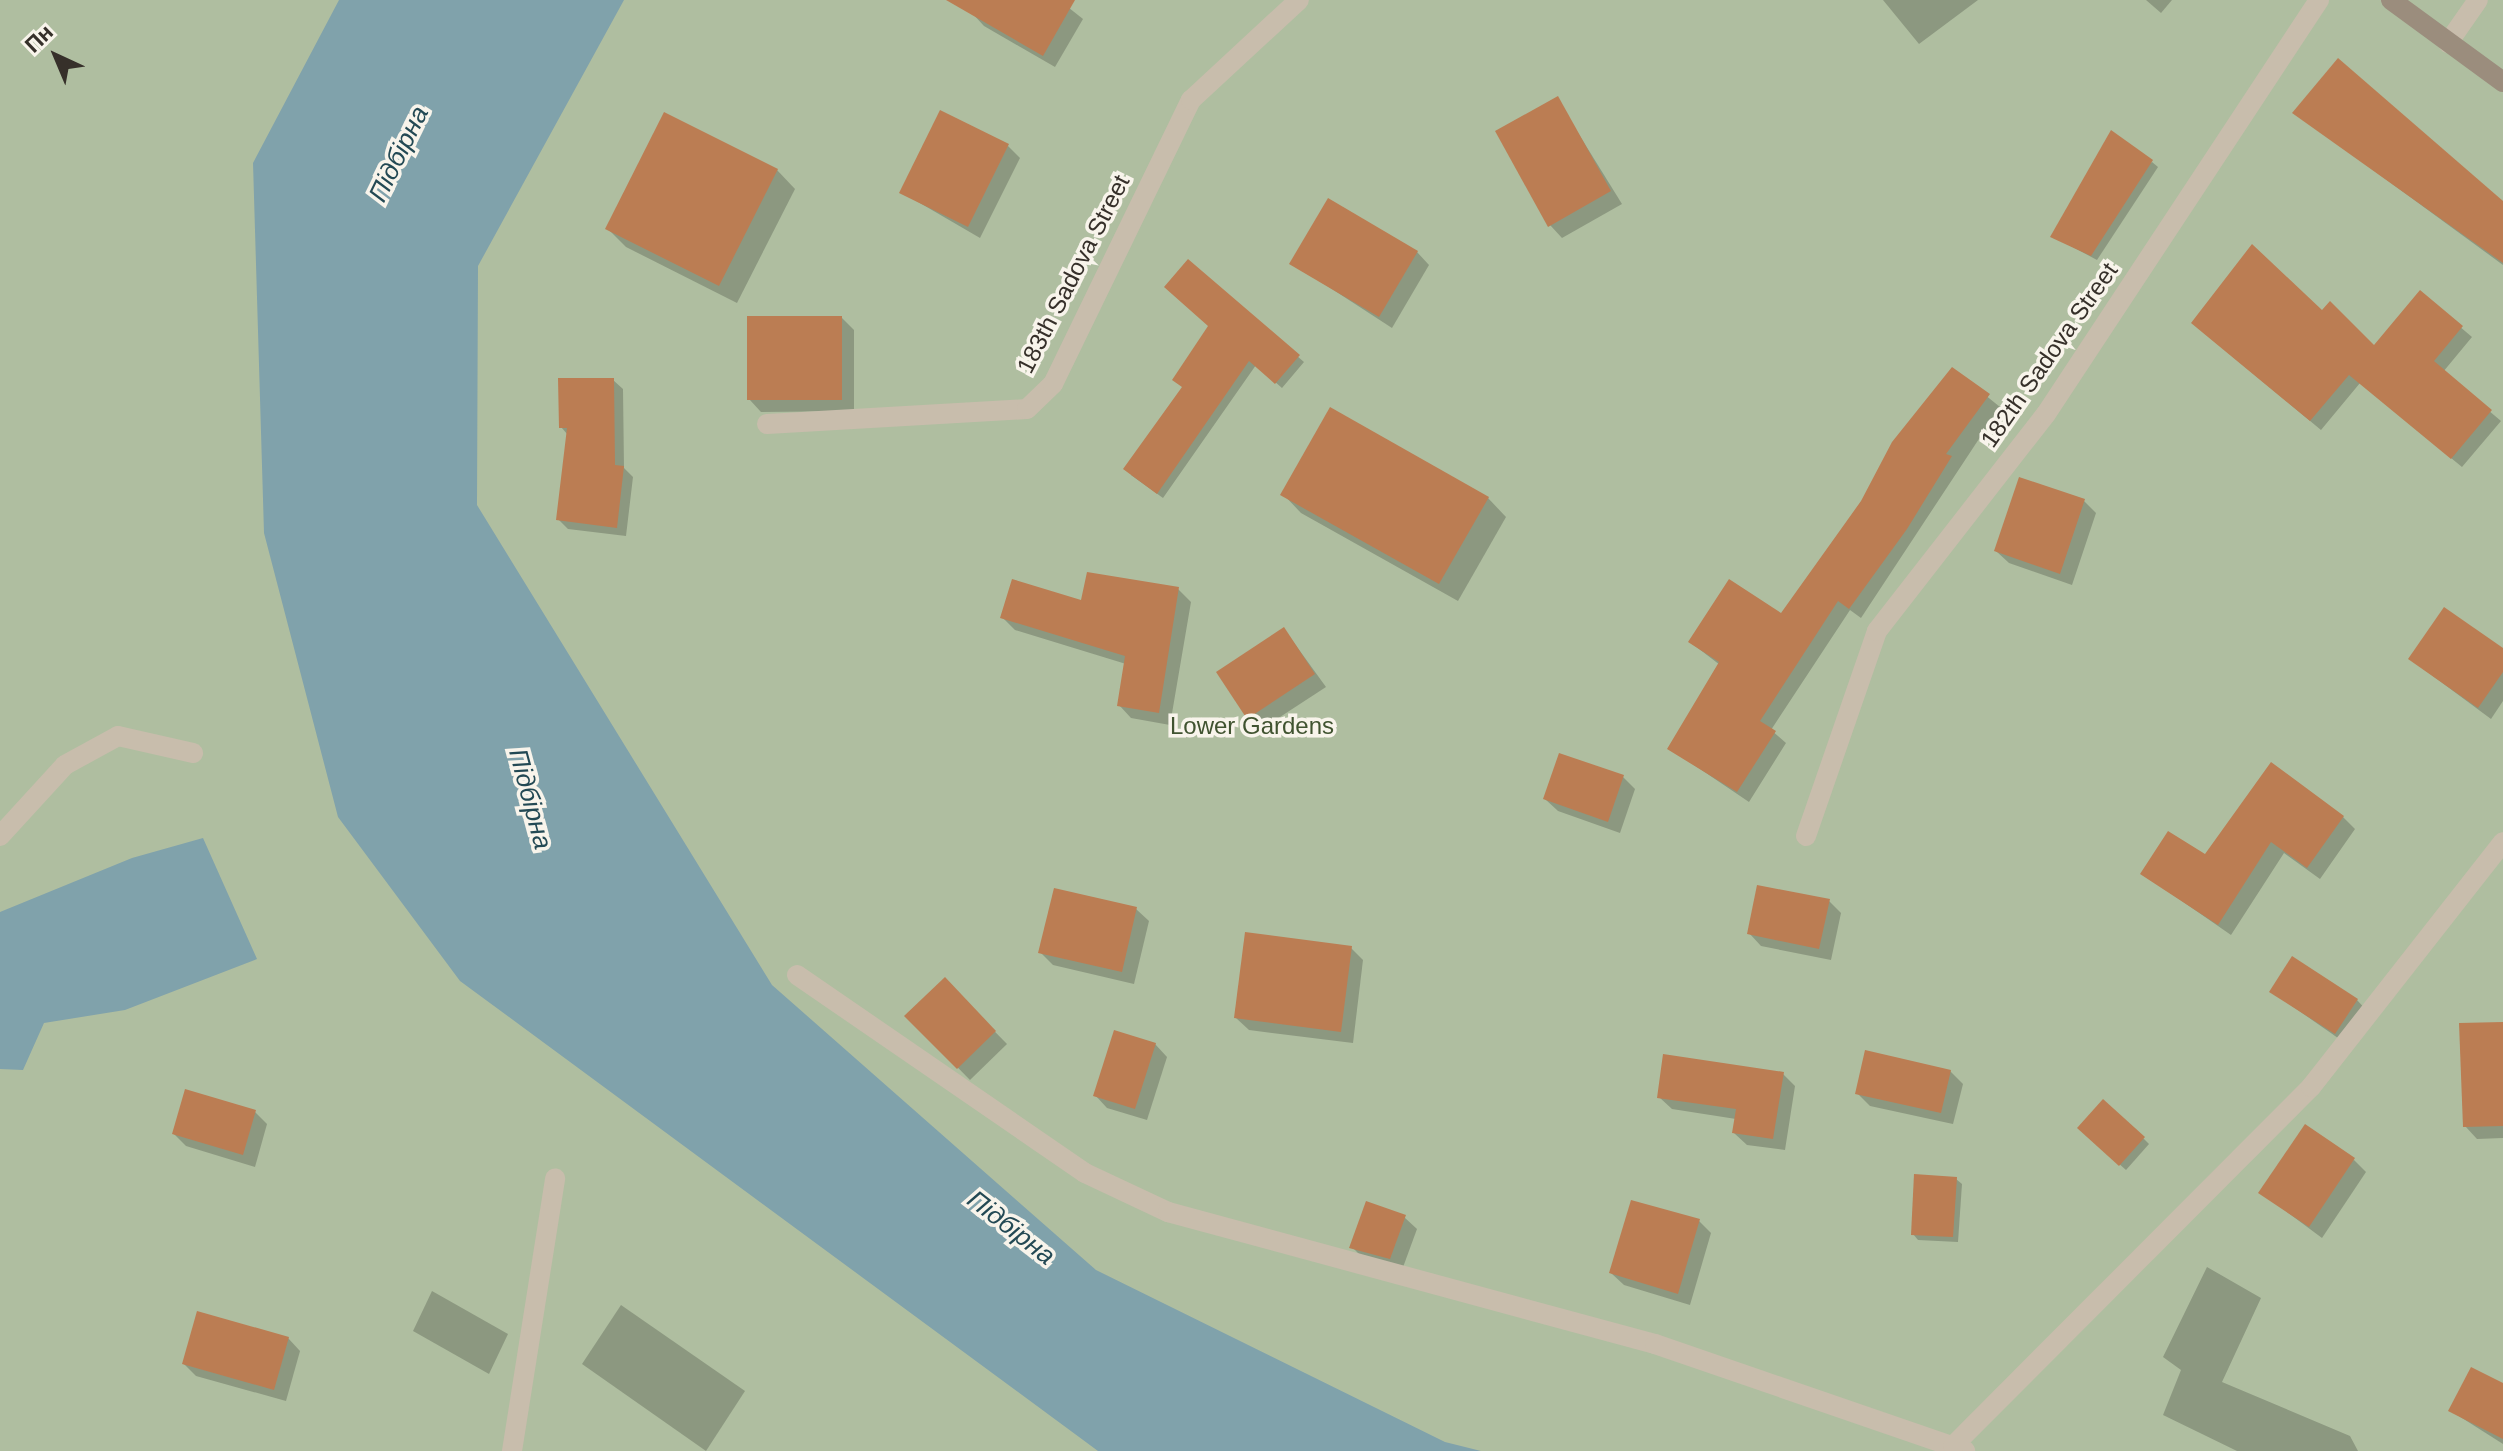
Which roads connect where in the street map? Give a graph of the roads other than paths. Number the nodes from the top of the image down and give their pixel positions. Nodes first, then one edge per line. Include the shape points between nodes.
1 (1299, 0) edge
2 (2319, 0) edge
3 (2391, 0) edge
4 (2478, 0) edge
5 (2448, 43) junction
6 (2503, 82) edge
7 (767, 424) dead end
8 (193, 753) dead end
9 (0, 836) edge
10 (1806, 836) dead end
11 (2503, 842) edge
12 (797, 975) dead end
13 (555, 1178) dead end
14 (1959, 1448) edge
15 (512, 1451) edge

1 - 7 street, 183th Sadova Street via 1191,100 1053,384 1027,409
2 - 10 street, 182th Sadova Street via 2046,414 1877,631
3 - 5 street
4 - 5 street
5 - 6 street
8 - 9 street via 118,736 65,765
11 - 14 street via 2311,1087
12 - 14 street via 1085,1173 1168,1212 1655,1344
13 - 15 street

